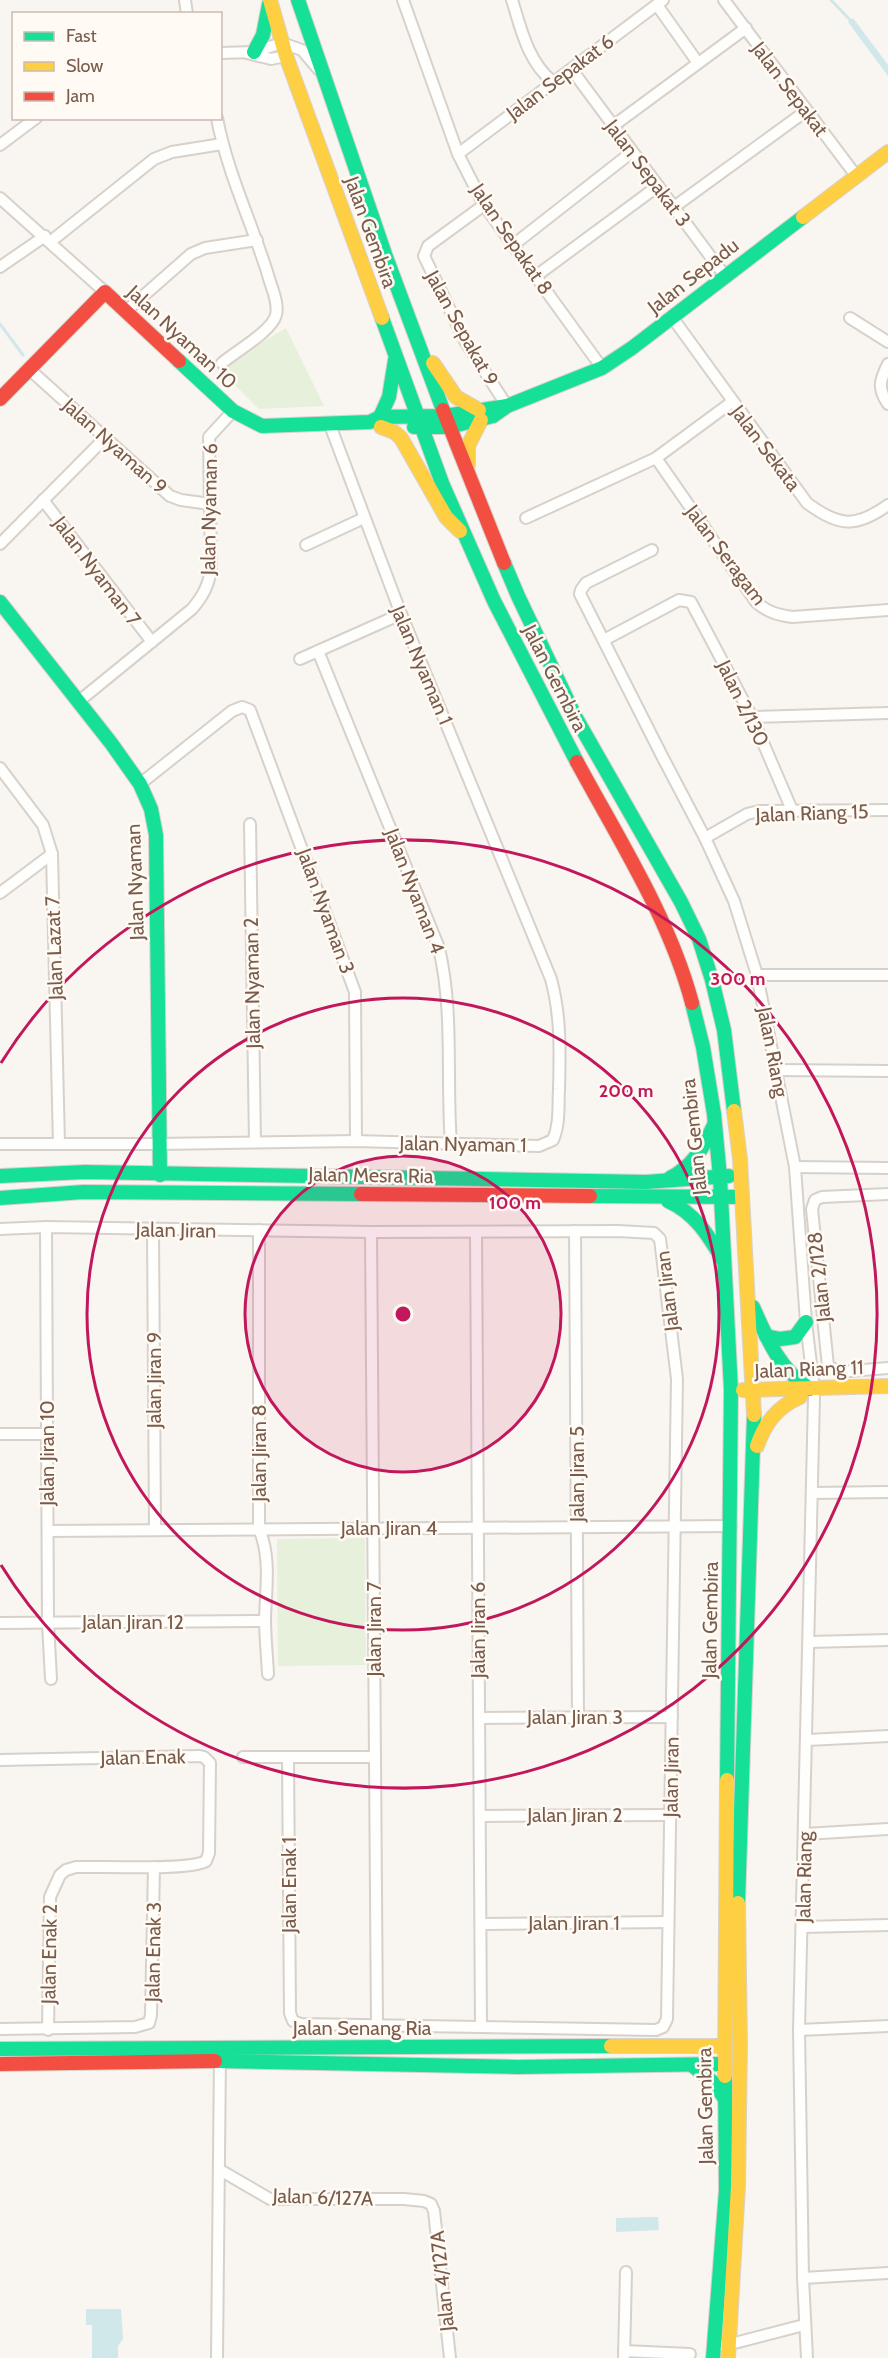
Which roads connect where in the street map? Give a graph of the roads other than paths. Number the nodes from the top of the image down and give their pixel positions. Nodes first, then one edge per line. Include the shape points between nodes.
1 (270, 0) edge
2 (298, 0) edge
3 (404, 0) edge
4 (512, 0) edge
5 (724, 0) edge
6 (660, 2) edge
7 (746, 28) junction
8 (284, 49) junction
9 (222, 53) edge
10 (250, 53) junction
11 (698, 63) junction
12 (572, 70) junction
13 (323, 75) junction
14 (553, 82) junction
15 (806, 111) junction
16 (33, 120) edge
17 (217, 120) edge
18 (613, 126) junction
19 (222, 144) junction
20 (0, 145) edge
21 (632, 152) junction
22 (888, 152) edge
23 (458, 154) junction
24 (857, 177) junction
25 (658, 186) junction
26 (0, 198) edge
27 (484, 205) junction
28 (674, 207) junction
29 (47, 239) junction
30 (257, 240) junction
31 (512, 246) junction
32 (0, 267) edge
33 (536, 276) junction
34 (725, 276) junction
35 (105, 292) junction
36 (125, 312) junction
37 (672, 318) junction
38 (850, 318) dead end
39 (888, 342) edge
40 (421, 350) junction
41 (395, 353) junction
42 (222, 363) dead end
43 (888, 364) edge
44 (602, 368) junction
45 (29, 369) junction
46 (0, 399) edge
47 (732, 402) junction
48 (888, 404) edge
49 (507, 406) junction
50 (233, 411) junction
51 (480, 415) junction
52 (447, 421) junction
53 (377, 422) junction
54 (421, 422) junction
55 (330, 425) junction
56 (105, 438) junction
57 (656, 458) junction
58 (468, 472) junction
59 (43, 500) junction
60 (210, 504) junction
61 (888, 505) edge
62 (364, 518) junction
63 (526, 518) dead end
64 (465, 535) junction
65 (0, 544) edge
66 (306, 545) dead end
67 (652, 550) dead end
68 (0, 602) edge
69 (888, 610) edge
70 (401, 614) junction
71 (604, 640) junction
72 (152, 642) junction
73 (318, 651) junction
74 (300, 659) dead end
75 (78, 702) junction
76 (888, 713) edge
77 (752, 717) junction
78 (0, 768) edge
79 (140, 784) junction
80 (792, 810) junction
81 (888, 810) edge
82 (250, 824) dead end
83 (705, 838) junction
84 (51, 854) junction
85 (0, 893) edge
86 (757, 975) junction
87 (888, 975) edge
88 (777, 1070) junction
89 (888, 1071) edge
90 (714, 1122) junction
91 (255, 1142) junction
92 (356, 1142) junction
93 (0, 1144) edge
94 (59, 1144) junction
95 (159, 1144) junction
96 (450, 1144) junction
97 (888, 1168) edge
98 (795, 1171) junction
99 (741, 1174) junction
100 (160, 1175) junction
101 (888, 1175) edge
102 (0, 1176) edge
103 (720, 1177) junction
104 (665, 1181) junction
105 (888, 1194) edge
106 (742, 1197) junction
107 (0, 1198) edge
108 (657, 1198) junction
109 (721, 1199) junction
110 (46, 1227) junction
111 (0, 1229) edge
112 (153, 1230) junction
113 (259, 1230) junction
114 (575, 1231) junction
115 (371, 1232) junction
116 (476, 1232) junction
117 (725, 1263) junction
118 (749, 1299) junction
119 (806, 1322) junction
120 (766, 1336) junction
121 (888, 1368) edge
122 (888, 1386) edge
123 (810, 1393) junction
124 (888, 1394) edge
125 (731, 1395) junction
126 (754, 1395) junction
127 (0, 1434) edge
128 (47, 1434) junction
129 (752, 1460) junction
130 (888, 1492) edge
131 (812, 1494) junction
132 (675, 1526) junction
133 (731, 1526) junction
134 (577, 1527) junction
135 (373, 1528) junction
136 (478, 1528) junction
137 (259, 1529) junction
138 (155, 1530) junction
139 (48, 1531) junction
140 (265, 1621) junction
141 (0, 1623) edge
142 (48, 1623) junction
143 (888, 1640) edge
144 (809, 1642) junction
145 (268, 1674) dead end
146 (51, 1679) dead end
147 (578, 1717) junction
148 (672, 1717) junction
149 (479, 1718) junction
150 (888, 1736) edge
151 (807, 1740) junction
152 (375, 1756) junction
153 (243, 1757) dead end
154 (288, 1757) junction
155 (0, 1760) edge
156 (670, 1815) junction
157 (480, 1816) junction
158 (888, 1829) edge
159 (805, 1834) junction
160 (196, 1864) joint
161 (154, 1867) junction
162 (668, 1922) junction
163 (481, 1924) junction
164 (888, 1925) edge
165 (803, 1927) junction
166 (377, 2025) junction
167 (888, 2026) edge
168 (481, 2027) junction
169 (0, 2030) edge
170 (48, 2030) junction
171 (799, 2030) junction
172 (724, 2046) junction
173 (0, 2049) edge
174 (220, 2054) junction
175 (734, 2058) junction
176 (0, 2064) edge
177 (692, 2065) junction
178 (726, 2103) junction
179 (220, 2170) junction
180 (431, 2204) joint
181 (626, 2272) dead end
182 (888, 2273) edge
183 (802, 2278) junction
184 (804, 2325) junction
185 (729, 2351) edge
186 (714, 2352) edge
187 (690, 2354) dead end
188 (624, 2355) edge
189 (217, 2358) edge
190 (450, 2358) edge
191 (807, 2358) edge

1 - 8 main road, Jalan Gembira
1 - 10 main road via 263,35
2 - 13 main road, Jalan Gembira
3 - 23 street, Jalan Sepakat 8
4 - 14 street via 529,51 540,72
5 - 7 street, Jalan Sepakat
6 - 11 street
6 - 12 street, Jalan Sepakat 6
7 - 11 street
7 - 15 street, Jalan Sepakat
8 - 10 street
8 - 13 street via 302,50
8 - 41 main road, Jalan Gembira
9 - 10 street
11 - 18 street
12 - 14 street, Jalan Sepakat 6
12 - 18 street, Jalan Sepakat 3
13 - 40 main road, Jalan Gembira
14 - 23 street, Jalan Sepakat 6
15 - 24 street, Jalan Sepakat
15 - 28 street
16 - 20 street
17 - 19 street
18 - 21 street, Jalan Sepakat 3
19 - 29 street via 154,159
19 - 30 street
21 - 25 street, Jalan Sepakat 3
21 - 31 street
22 - 24 main road, Jalan Sepadu
23 - 27 street, Jalan Sepakat 8
24 - 34 main road, Jalan Sepadu
25 - 28 street, Jalan Sepakat 3
25 - 33 street
26 - 29 street, Jalan Nyaman 10
27 - 31 street, Jalan Sepakat 8
27 - 49 street, Jalan Sepakat 9 via 428,246 423,256 465,341
28 - 34 street, Jalan Sepakat 3
29 - 32 street
29 - 35 street, Jalan Nyaman 10
30 - 36 street via 191,254
30 - 42 street via 276,316 270,326
31 - 33 street, Jalan Sepakat 8
33 - 44 street, Jalan Sepakat 8
34 - 37 main road, Jalan Sepadu
35 - 36 main road, Jalan Nyaman 10
35 - 45 main road
36 - 50 main road, Jalan Nyaman 10
37 - 44 main road, Jalan Sepadu
37 - 47 street, Jalan Sekata
38 - 39 street
40 - 51 main road via 451,393
40 - 52 main road, Jalan Gembira
41 - 53 main road via 393,387
41 - 54 main road, Jalan Gembira
43 - 48 street via 879,383
44 - 49 main road, Jalan Sepadu
45 - 46 main road
45 - 56 street, Jalan Nyaman 9
47 - 57 street
47 - 61 street, Jalan Sekata via 807,503 821,514 835,520 866,520
49 - 51 main road, Jalan Sepadu via 493,416
50 - 55 main road, Jalan Nyaman 10 via 262,426
50 - 60 street, Jalan Nyaman 6 via 209,437
51 - 52 main road, Jalan Sepadu
51 - 58 main road via 468,446
52 - 54 main road, Jalan Sepadu
52 - 58 main road, Jalan Gembira
53 - 54 main road, Jalan Nyaman 10
53 - 55 main road, Jalan Nyaman 10
53 - 64 main road via 401,438 446,517
54 - 64 main road, Jalan Gembira
55 - 62 street, Jalan Nyaman 1
56 - 59 street
56 - 60 street, Jalan Nyaman 9 via 170,496
57 - 63 street
57 - 69 street, Jalan Seragam via 763,608 792,616
58 - 99 main road, Jalan Gembira via 518,596 576,718 699,939 723,1030
59 - 65 street
59 - 72 street, Jalan Nyaman 7
60 - 72 street, Jalan Nyaman 6 via 211,568 206,589 192,609
62 - 66 street
62 - 70 street, Jalan Nyaman 1
64 - 90 main road, Jalan Gembira via 543,699 663,922 683,970 703,1047
67 - 71 street, Jalan Riang via 586,583 581,590 582,600
68 - 75 main road, Jalan Nyaman
70 - 73 street
70 - 96 street, Jalan Nyaman 1 via 547,968 560,1018 558,1124 553,1140 539,1146
71 - 77 street, Jalan 2/130 via 679,600 687,600 694,606
71 - 83 street, Jalan Riang
72 - 75 street, Jalan Nyaman 6
73 - 74 street
73 - 96 street, Jalan Nyaman 4 via 439,948 449,1012
75 - 79 main road, Jalan Nyaman
76 - 77 street
77 - 80 street, Jalan 2/130
78 - 84 street, Jalan Lazat 7 via 43,825
79 - 92 street, Jalan Nyaman 3 via 232,711 242,706 250,710 352,982 357,1004
79 - 95 main road, Jalan Nyaman via 151,809 156,835
80 - 81 street, Jalan Riang 15
80 - 83 street, Jalan Riang 15 via 753,813
82 - 91 street, Jalan Nyaman 2
83 - 86 street, Jalan Riang via 734,901
84 - 85 street
84 - 94 street, Jalan Lazat 7
86 - 87 street
86 - 88 street, Jalan Riang
88 - 89 street
88 - 98 street, Jalan Riang
90 - 103 main road, Jalan Gembira
90 - 104 main road via 694,1162
91 - 92 street, Jalan Nyaman 1
91 - 95 street, Jalan Nyaman 1
92 - 96 street, Jalan Nyaman 1
93 - 94 street, Jalan Nyaman 1
94 - 95 street, Jalan Nyaman 1
95 - 100 main road, Jalan Nyaman
97 - 98 street
98 - 101 street
98 - 119 street, Jalan Riang
99 - 103 main road, Jalan Mesra Ria
99 - 106 main road, Jalan Gembira
100 - 102 main road, Jalan Mesra Ria via 85,1172
100 - 104 main road, Jalan Mesra Ria
103 - 104 main road, Jalan Mesra Ria
103 - 109 main road, Jalan Gembira
105 - 121 street, Jalan 2/128 via 822,1197 814,1200 812,1209 828,1366 839,1372
106 - 109 main road, Jalan Mesra Ria
106 - 118 main road, Jalan Gembira
107 - 108 main road, Jalan Mesra Ria via 83,1192
108 - 109 main road, Jalan Mesra Ria
108 - 117 main road via 691,1213
109 - 117 main road, Jalan Gembira
110 - 111 street, Jalan Jiran
110 - 112 street, Jalan Jiran
110 - 128 street, Jalan Jiran 10
112 - 113 street, Jalan Jiran
112 - 138 street, Jalan Jiran 9
113 - 115 street, Jalan Jiran
113 - 137 street, Jalan Jiran 8
114 - 116 street, Jalan Jiran
114 - 132 street, Jalan Jiran via 647,1232 660,1239 676,1379
114 - 134 street, Jalan Jiran 5
115 - 116 street, Jalan Jiran
115 - 135 street, Jalan Jiran 7
116 - 136 street, Jalan Jiran 6
117 - 125 main road, Jalan Gembira
118 - 120 main road
118 - 126 main road, Jalan Gembira
119 - 120 main road via 795,1337
119 - 123 street, Jalan Riang
120 - 123 main road via 787,1369
122 - 123 main road, Jalan Riang 11
123 - 124 main road, Jalan Riang 11
123 - 126 main road, Jalan Riang 11
123 - 129 main road via 772,1414
123 - 131 street, Jalan Riang
125 - 126 main road, Jalan Riang 11
125 - 133 main road, Jalan Gembira
126 - 129 main road, Jalan Gembira
127 - 128 street
128 - 139 street, Jalan Jiran 10
129 - 175 main road, Jalan Gembira
130 - 131 street
131 - 144 street, Jalan Riang
132 - 133 street, Jalan Jiran 4
132 - 134 street, Jalan Jiran 4
132 - 148 street, Jalan Jiran
133 - 172 main road, Jalan Gembira
134 - 136 street, Jalan Jiran 4
134 - 147 street, Jalan Jiran 5
135 - 136 street, Jalan Jiran 4
135 - 137 street, Jalan Jiran 4
135 - 152 street, Jalan Jiran 7
136 - 149 street, Jalan Jiran 6
137 - 138 street, Jalan Jiran 4
137 - 140 street, Jalan Jiran 8 via 266,1550
138 - 139 street, Jalan Jiran 4
139 - 142 street, Jalan Jiran 10
140 - 142 street, Jalan Jiran 12
140 - 145 street, Jalan Jiran 8
141 - 142 street, Jalan Jiran 12
142 - 146 street, Jalan Jiran 10
143 - 144 street
144 - 151 street, Jalan Riang
147 - 148 street, Jalan Jiran 3
147 - 149 street, Jalan Jiran 3
148 - 156 street, Jalan Jiran
149 - 157 street, Jalan Jiran 6
150 - 151 street
151 - 159 street, Jalan Riang
152 - 154 street
152 - 166 street, Jalan Jiran 7
153 - 154 street
154 - 166 street, Jalan Enak 1 via 290,2013 293,2021 301,2024
155 - 160 street, Jalan Enak via 204,1757 211,1767 209,1853 206,1861
156 - 157 street, Jalan Jiran 2
156 - 162 street, Jalan Jiran
157 - 163 street, Jalan Jiran 6
158 - 159 street
159 - 165 street, Jalan Riang
160 - 161 street, Jalan Enak 2
161 - 170 street, Jalan Enak 2 via 76,1867 66,1870 56,1881 49,1907
161 - 170 street, Jalan Enak 3 via 151,2015 145,2025
162 - 163 street, Jalan Jiran 1
162 - 168 street, Jalan Jiran via 666,2023 660,2029
163 - 168 street, Jalan Jiran 6
164 - 165 street
165 - 171 street, Jalan Riang
166 - 168 street
167 - 171 street
169 - 170 street
171 - 183 street, Jalan Riang
172 - 174 main road, Jalan Senang Ria
172 - 175 main road
173 - 174 main road, Jalan Senang Ria
174 - 176 main road, Jalan Senang Ria
174 - 177 main road, Jalan Senang Ria via 517,2067
174 - 179 street
175 - 177 main road, Jalan Senang Ria
175 - 178 main road, Jalan Gembira
175 - 185 main road, Jalan Gembira via 738,2186
177 - 178 main road via 715,2084
178 - 186 main road, Jalan Gembira via 726,2190
179 - 180 street, Jalan 6/127A via 270,2199 404,2199
179 - 189 street
180 - 190 street, Jalan 4/127A
181 - 188 street
182 - 183 street
183 - 184 street, Jalan Riang
184 - 185 street
184 - 191 street, Jalan Riang
185 - 186 street
187 - 188 street

